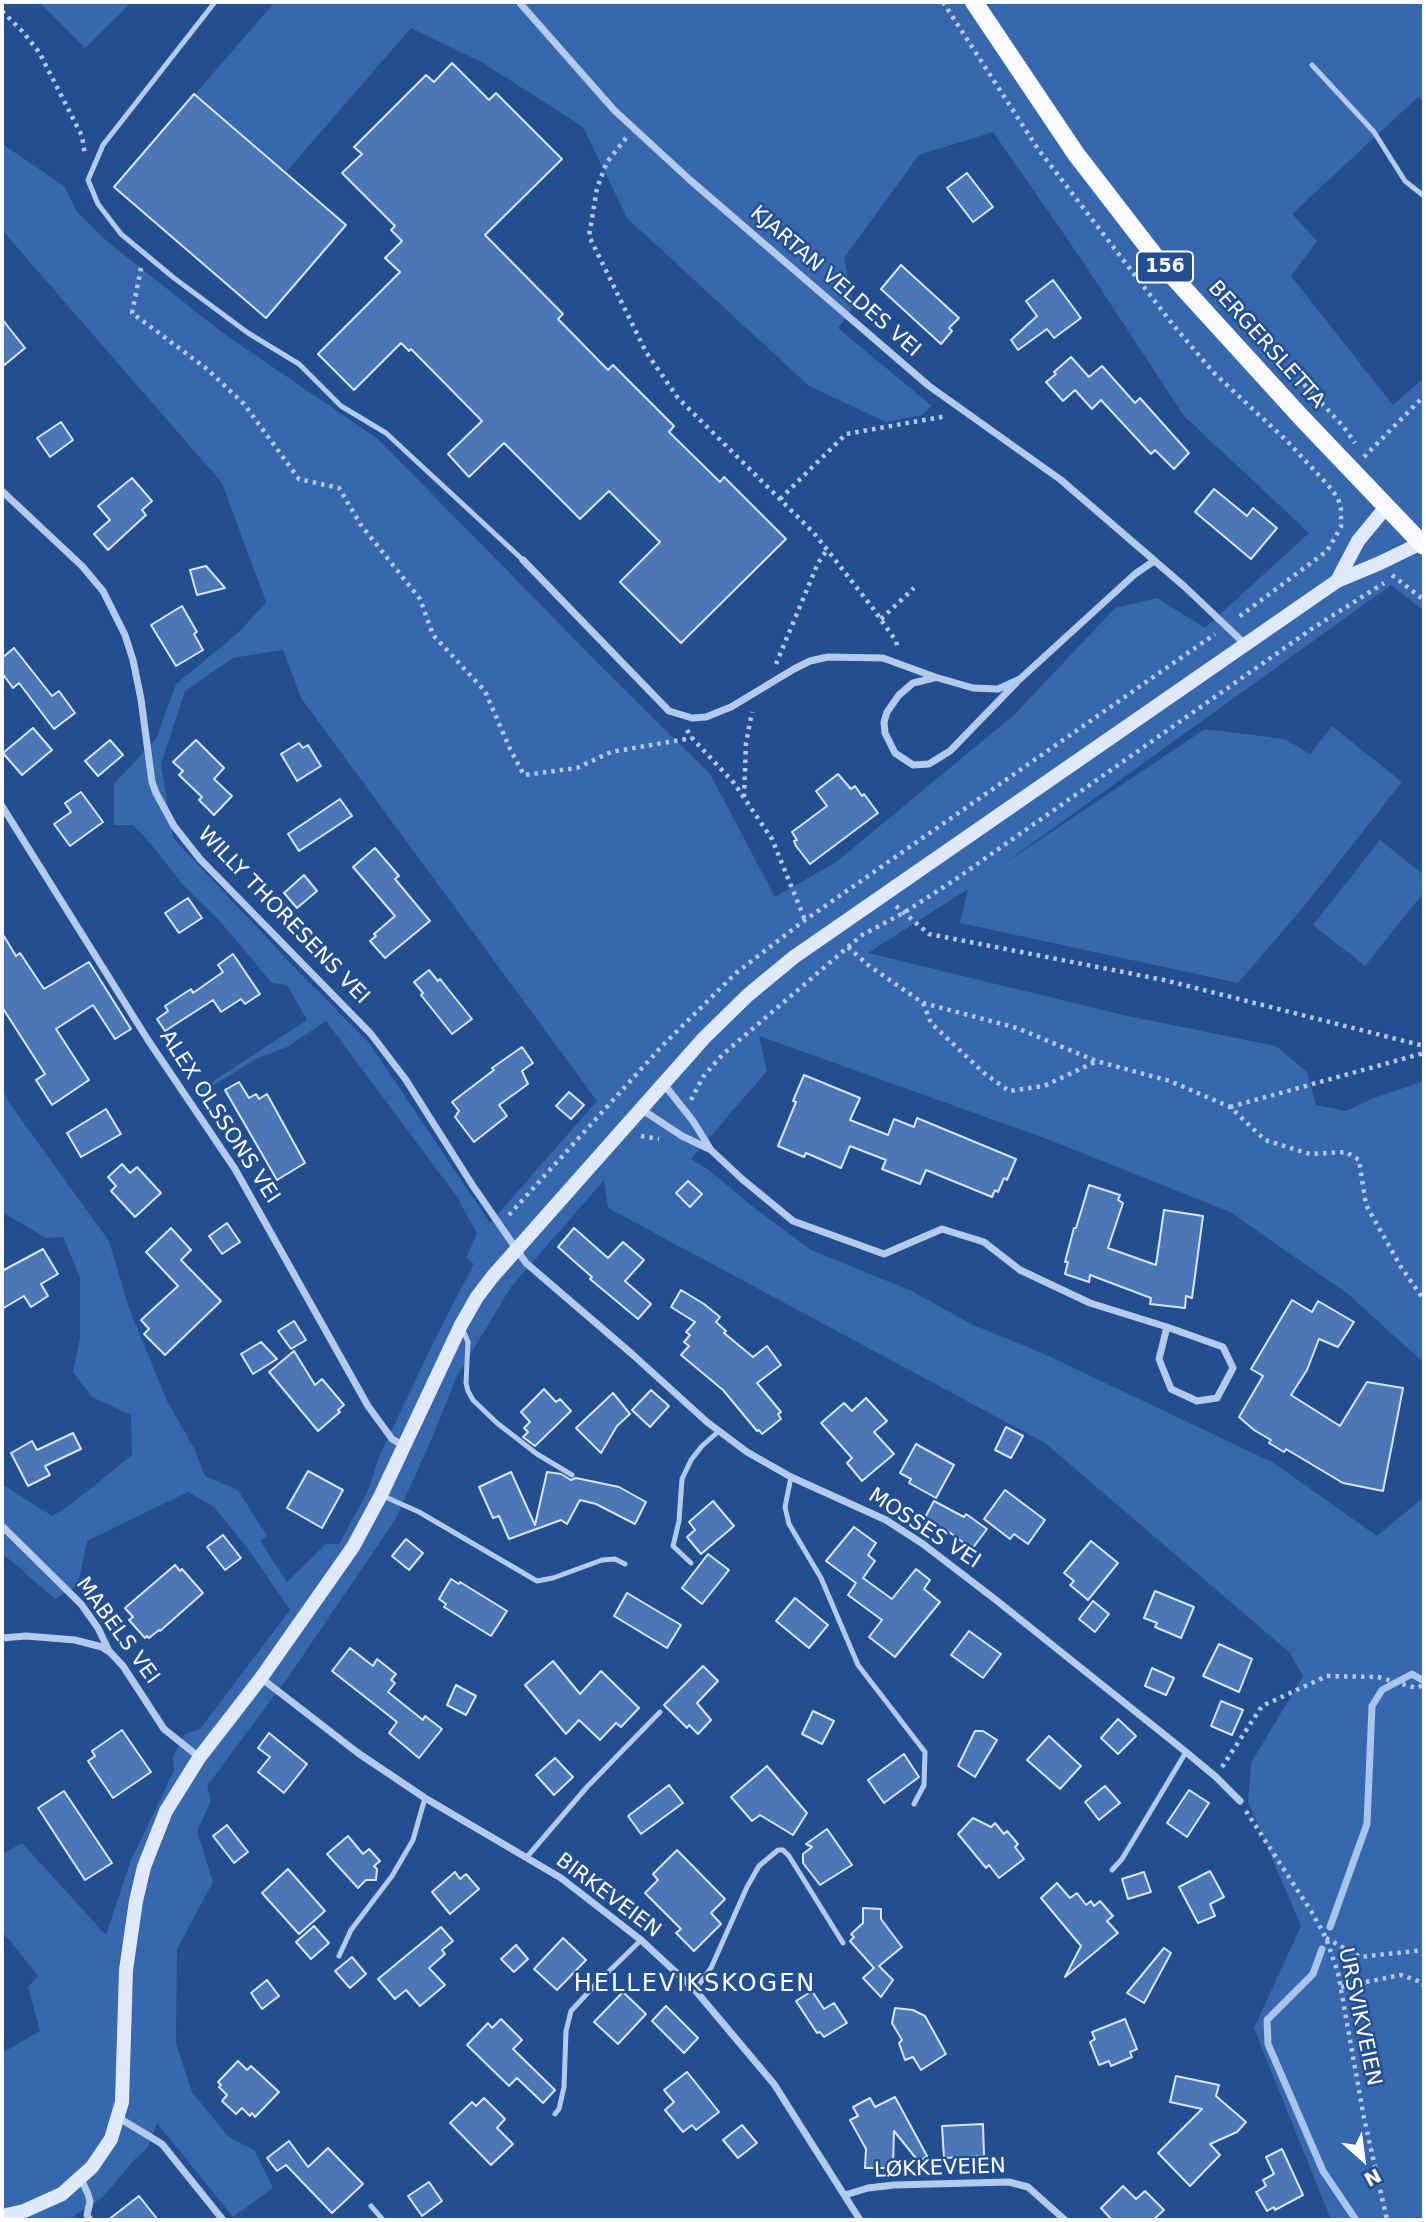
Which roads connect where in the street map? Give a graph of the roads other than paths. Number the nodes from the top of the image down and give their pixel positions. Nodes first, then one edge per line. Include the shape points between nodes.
1 (215, 2) edge
2 (519, 2) edge
3 (974, 2) edge
4 (1312, 65) dead end
5 (1424, 196) edge
6 (2, 491) edge
7 (1386, 507) junction
8 (1422, 544) edge
9 (523, 560) joint
10 (1154, 561) junction
11 (1337, 581) junction
12 (1245, 644) junction
13 (935, 677) junction
14 (1020, 679) junction
15 (2, 806) edge
16 (663, 1083) junction
17 (640, 1109) junction
18 (711, 1150) junction
19 (517, 1249) junction
20 (461, 1325) junction
21 (1167, 1327) junction
22 (719, 1431) junction
23 (405, 1446) junction
24 (572, 1475) dead end
25 (791, 1477) junction
26 (381, 1496) junction
27 (2, 1527) edge
28 (691, 1563) dead end
29 (625, 1564) dead end
30 (2, 1638) edge
31 (109, 1651) junction
32 (261, 1678) junction
33 (660, 1712) dead end
34 (1186, 1752) junction
35 (200, 1758) junction
36 (425, 1798) junction
37 (1240, 1801) road end
38 (914, 1804) dead end
39 (526, 1858) junction
40 (1112, 1870) dead end
41 (641, 1940) junction
42 (843, 1943) dead end
43 (339, 1956) dead end
44 (695, 1990) junction
45 (555, 2115) dead end
46 (119, 2118) junction
47 (81, 2179) junction
48 (845, 2195) junction
49 (371, 2206) dead end
50 (2, 2216) edge
51 (90, 2220) edge
52 (223, 2220) edge
53 (383, 2220) edge
54 (860, 2220) edge
55 (1065, 2220) edge

1 - 9 lane via 103,145 88,180 98,204 121,234 145,254 247,333 299,364 341,405 386,433
2 - 10 street, KJARTAN VELDES VEI via 634,130 883,348 1061,480
3 - 7 main road, BERGERSLETTA / 156 via 1076,154 1130,225
4 - 5 lane via 1374,132 1405,181
6 - 19 street, WILLY THORESENS VEI via 95,580 125,635 137,676 152,782 174,825 200,859 371,1034
7 - 8 main road, 156
7 - 11 main road via 1358,541
8 - 11 main road
9 - 13 street via 643,686 679,715 706,717 810,661 828,657 883,658
10 - 12 street, KJARTAN VELDES VEI
10 - 14 street
11 - 12 main road
12 - 16 main road via 794,957 748,995
13 - 14 street via 973,688 998,689
13 - 14 street via 913,683 892,703 884,722 895,753 913,765 929,764 950,751
15 - 23 street, ALEX OLSSONS VEI via 148,1040 235,1169 368,1406 392,1439
16 - 17 main road
16 - 18 street
17 - 18 street
17 - 19 main road
18 - 21 street via 793,1221 884,1254 942,1229 984,1242 1020,1270 1090,1303
19 - 20 main road via 477,1297
19 - 22 street, MOSSES VEI via 526,1263
20 - 23 main road
20 - 24 lane via 468,1342 466,1383 473,1400 517,1438
21 - 21 street via 1223,1347 1233,1368 1217,1398 1197,1401 1171,1390 1159,1359
22 - 25 street, MOSSES VEI
22 - 28 lane via 691,1460 682,1479 673,1546
23 - 26 main road
25 - 34 street, MOSSES VEI via 886,1520 923,1544
25 - 38 lane via 785,1507 789,1524 821,1578 858,1665 925,1752 924,1785
26 - 29 lane via 419,1512 537,1581 602,1560
26 - 32 main road via 353,1547
27 - 31 street, MABELS VEI via 81,1604
30 - 31 street via 75,1640
31 - 35 street, MABELS VEI via 164,1729
32 - 35 main road
32 - 36 street, BIRKEVEIEN
33 - 39 lane
34 - 37 street, MOSSES VEI
34 - 40 lane
35 - 46 main road via 166,1811 136,1901 126,1970
36 - 39 street, BIRKEVEIEN
36 - 43 lane via 413,1840 351,1930
39 - 41 street, BIRKEVEIEN via 561,1878
41 - 44 street, BIRKEVEIEN
41 - 45 lane via 571,2011 564,2087
42 - 44 lane via 789,1856 778,1850 759,1866 711,1968
44 - 48 street, BIRKEVEIEN via 774,2084
46 - 47 main road via 111,2139
46 - 52 street via 162,2144
47 - 50 main road via 46,2202
47 - 51 street via 90,2202
48 - 54 street, BIRKEVEIEN
48 - 55 street, LØKKEVEIEN via 894,2185 1009,2182 1028,2187
49 - 53 lane

